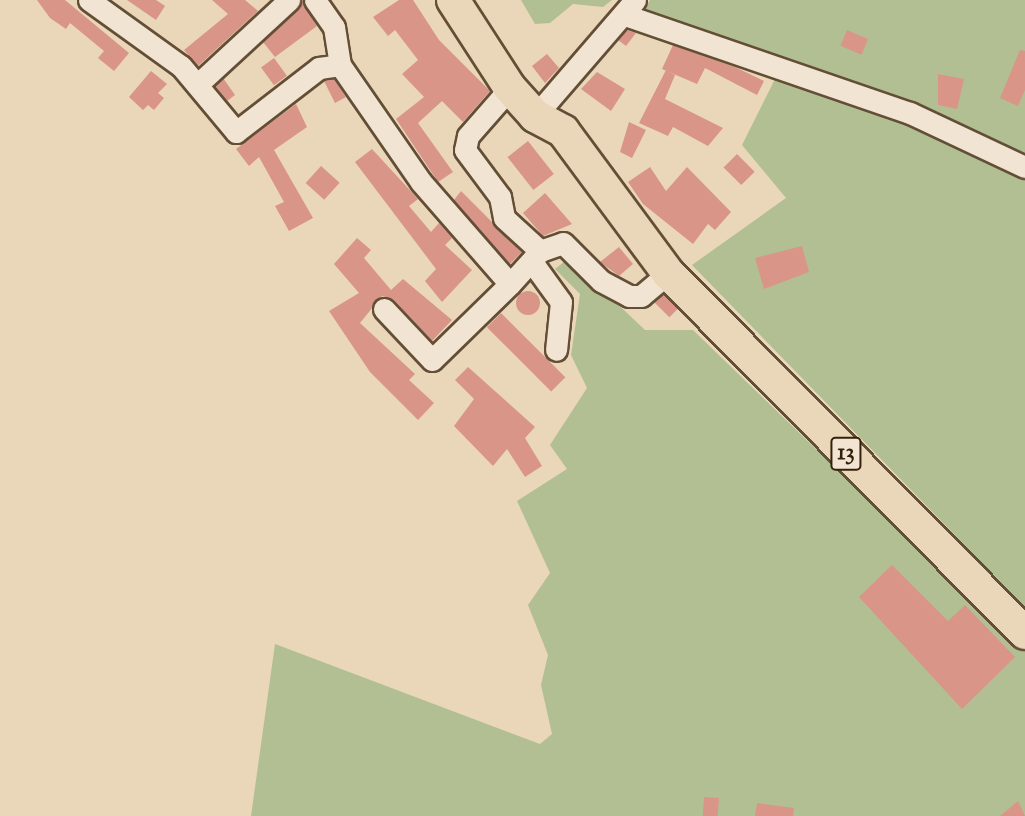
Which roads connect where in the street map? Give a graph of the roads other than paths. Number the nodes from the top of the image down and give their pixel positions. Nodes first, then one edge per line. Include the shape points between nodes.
1 (89, 0) edge
2 (289, 0) edge
3 (315, 0) edge
4 (453, 0) edge
5 (630, 8) edge
6 (340, 65) junction
7 (198, 84) junction
8 (510, 88) junction
9 (535, 116) junction
10 (1025, 167) edge
11 (536, 257) junction
12 (668, 274) junction
13 (510, 284) junction
14 (384, 309) dead end
15 (556, 350) dead end
16 (1025, 633) edge

1 - 7 street
2 - 7 street
3 - 6 street via 334,27
4 - 8 highway, 13
5 - 9 street
5 - 10 street via 910,113
6 - 7 street via 319,68 239,132 226,125
6 - 13 street via 421,183
8 - 9 highway, 13
8 - 11 street via 468,136 465,150 500,197 504,218
9 - 12 highway, 13 via 563,131
11 - 12 street via 567,244 601,281 629,296 641,296
11 - 13 street
11 - 15 street via 561,302
12 - 16 highway, 13
13 - 14 street via 432,360

